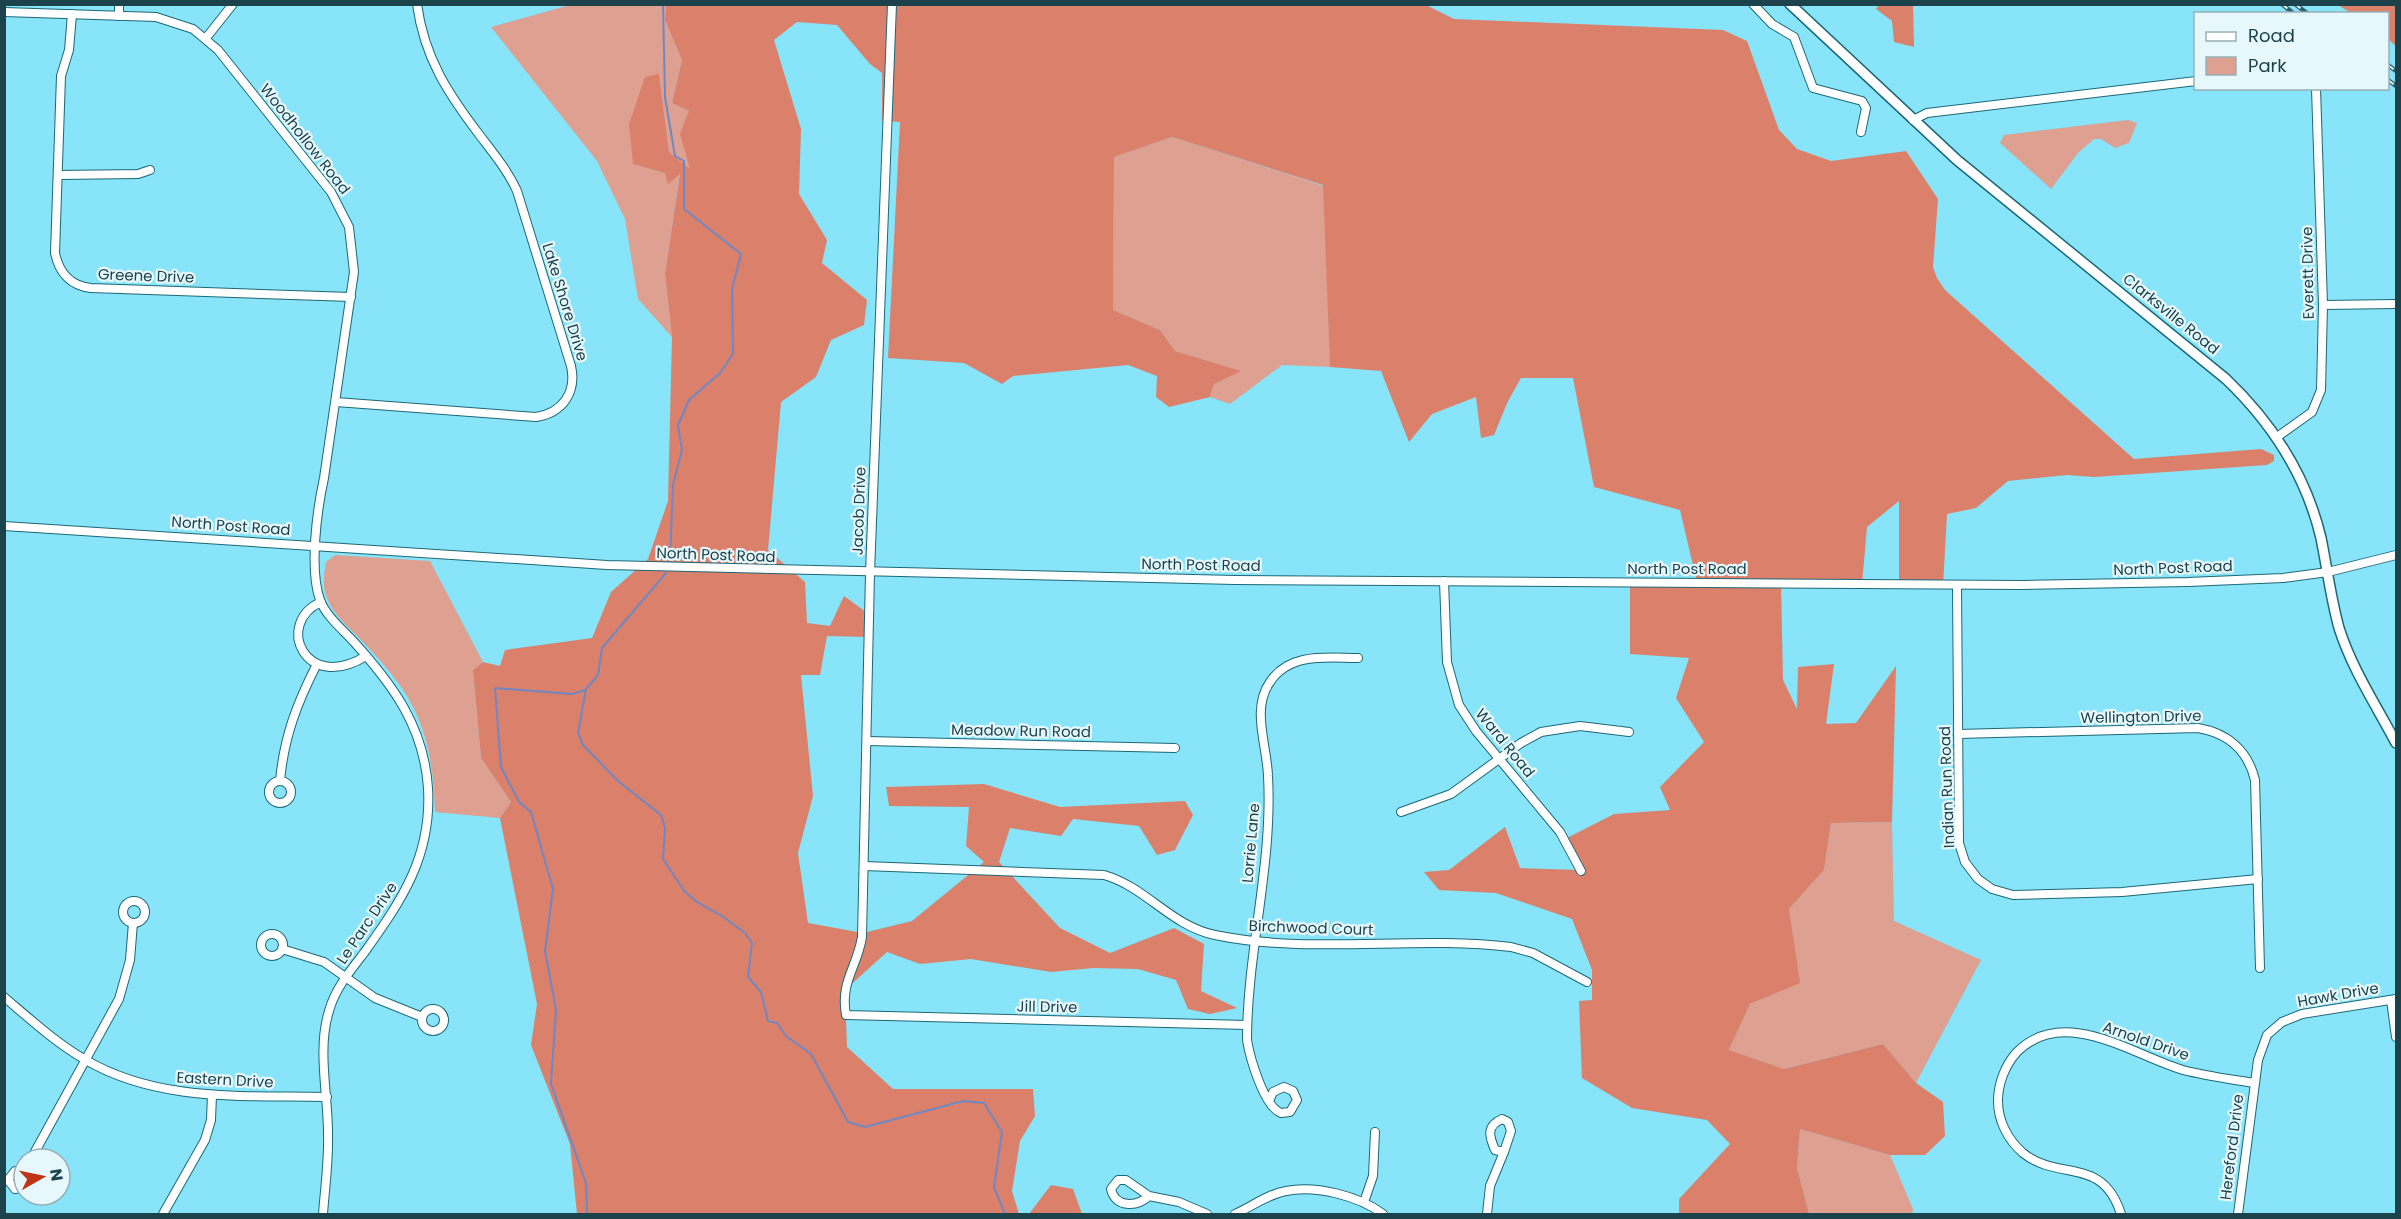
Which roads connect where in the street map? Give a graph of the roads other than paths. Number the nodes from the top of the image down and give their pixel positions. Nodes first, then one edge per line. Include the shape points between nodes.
1 (119, 4) edge
2 (233, 4) edge
3 (417, 4) edge
4 (892, 4) edge
5 (1752, 4) edge
6 (1790, 4) edge
7 (4, 12) edge
8 (72, 14) junction
9 (119, 16) junction
10 (206, 38) junction
11 (2194, 81) edge
12 (2316, 90) edge
13 (1913, 120) junction
14 (1861, 132) dead end
15 (150, 170) dead end
16 (58, 175) junction
17 (351, 297) junction
18 (2397, 304) edge
19 (2323, 305) junction
20 (336, 402) junction
21 (2277, 437) junction
22 (4, 526) edge
23 (315, 545) junction
24 (2397, 555) edge
25 (870, 573) junction
26 (2328, 573) junction
27 (1444, 581) junction
28 (1957, 585) junction
29 (321, 602) junction
30 (366, 656) junction
31 (1358, 658) dead end
32 (317, 664) junction
33 (1629, 732) dead end
34 (1958, 734) junction
35 (867, 741) junction
36 (2397, 743) edge
37 (1175, 748) dead end
38 (1500, 759) junction
39 (280, 781) dead end
40 (1401, 812) dead end
41 (864, 866) junction
42 (1581, 871) dead end
43 (2258, 879) junction
44 (133, 923) dead end
45 (1256, 942) junction
46 (282, 949) dead end
47 (2260, 968) dead end
48 (346, 977) junction
49 (1587, 982) dead end
50 (4, 997) edge
51 (2394, 1000) edge
52 (846, 1015) joint
53 (422, 1017) dead end
54 (1247, 1025) junction
55 (2397, 1037) edge
56 (86, 1060) junction
57 (2254, 1083) junction
58 (212, 1095) junction
59 (327, 1097) junction
60 (1270, 1100) dead end
61 (1375, 1132) dead end
62 (38, 1147) edge
63 (1504, 1152) dead end
64 (1149, 1196) junction
65 (1364, 1202) junction
66 (163, 1215) edge
67 (323, 1215) edge
68 (1207, 1215) edge
69 (1235, 1215) edge
70 (1383, 1215) edge
71 (1487, 1215) edge
72 (2121, 1215) edge
73 (2238, 1215) edge

1 - 9 street
2 - 10 street
3 - 20 street, Lake Shore Drive via 422,35 435,69 517,191 571,366 572,389 558,409 536,417
4 - 25 street, Jacob Drive
5 - 14 street via 1794,38 1813,88 1862,101 1866,108
6 - 13 street, Clarksville Road
7 - 8 street, Woodhollow Road
8 - 9 street, Woodhollow Road
8 - 16 street, Greene Drive via 69,50 61,76
9 - 10 street, Woodhollow Road via 169,19
10 - 17 street, Woodhollow Road via 338,203 352,242
11 - 13 street via 1927,113
12 - 19 street, Everett Drive
13 - 21 street, Clarksville Road via 2226,379
15 - 16 street via 138,174
16 - 17 street, Greene Drive via 56,253 60,268 75,284 91,288
17 - 20 street, Woodhollow Road
18 - 19 street
19 - 21 street, Everett Drive via 2320,399 2312,412
20 - 23 street, Woodhollow Road
21 - 26 street, Clarksville Road via 2307,494
22 - 23 street, North Post Road
23 - 25 street, North Post Road via 607,565
23 - 29 street
24 - 26 street, North Post Road
25 - 27 street, North Post Road
25 - 35 street, Jacob Drive
26 - 28 street, North Post Road via 2188,582
26 - 36 street, Clarksville Road via 2347,649
27 - 28 street, North Post Road
27 - 38 street, Ward Road via 1447,662 1453,690 1467,719
28 - 34 street, Indian Run Road
29 - 30 street, Le Parc Drive
29 - 32 street via 305,611 298,632 305,652
30 - 32 street via 340,668
30 - 48 street, Le Parc Drive via 396,691 412,722 426,772 428,807 420,858 405,893
31 - 45 street, Lorrie Lane via 1301,660 1276,675 1265,691 1261,712 1269,800
32 - 39 street via 291,718
33 - 38 street via 1580,726 1553,728 1529,738
34 - 43 street, Wellington Drive via 2199,728 2218,733 2242,752 2253,770
34 - 43 street, Indian Run Road via 1961,852 1970,870 1992,889 2013,896
35 - 37 street, Meadow Run Road
35 - 41 street, Jacob Drive
38 - 40 street via 1451,794
38 - 42 street, Ward Road via 1560,831
41 - 45 street, Birchwood Court via 1104,875 1130,885 1187,926
41 - 52 street, Jacob Drive via 862,937 844,988
43 - 47 street, Wellington Drive
44 - 56 street via 125,980 112,1014
45 - 49 street, Birchwood Court via 1511,947 1533,953
45 - 54 street, Lorrie Lane
46 - 48 street via 309,956
48 - 53 street via 382,1002
48 - 59 street, Le Parc Drive via 331,1003 326,1025
50 - 56 street, Eastern Drive
51 - 55 street
51 - 57 street, Hawk Drive via 2302,1014 2282,1022 2267,1035
52 - 54 street, Jill Drive
54 - 60 street, Lorrie Lane via 1249,1054
56 - 58 street, Eastern Drive via 149,1086
56 - 62 street
57 - 72 street, Arnold Drive via 2183,1070 2117,1044 2072,1032 2040,1036 2015,1054 2004,1071 1998,1093 1999,1113 2008,1136 2039,1163 2095,1178 2110,1193
57 - 73 street, Hereford Drive
58 - 59 street, Eastern Drive
58 - 66 street via 205,1140
59 - 67 street, Le Parc Drive
61 - 65 street via 1373,1176
63 - 71 street via 1490,1186
64 - 64 street via 1128,1204 1112,1195 1112,1185 1122,1179
64 - 68 street via 1179,1202
65 - 69 street via 1342,1194 1286,1191
65 - 70 street

